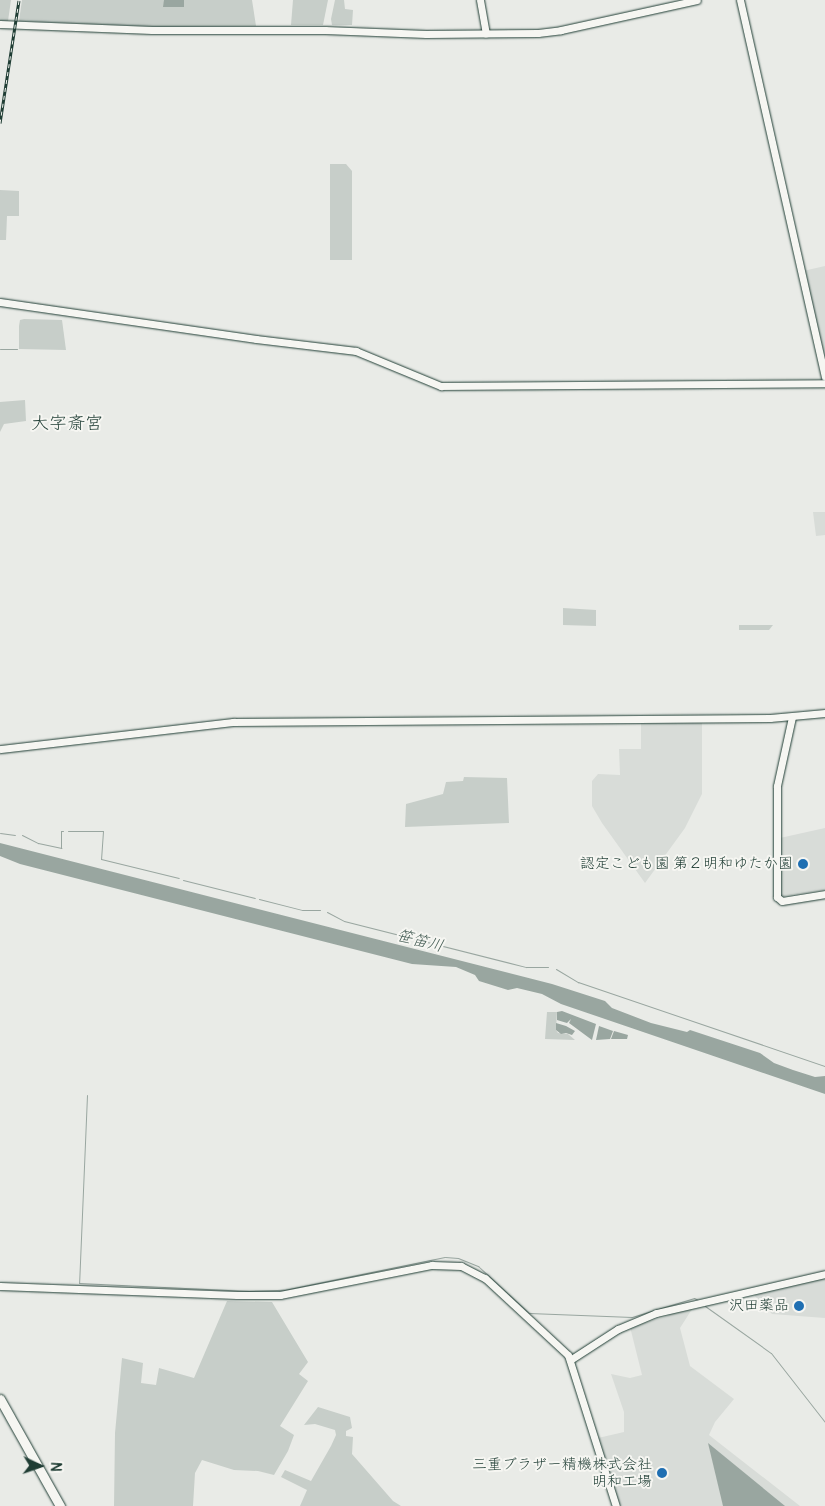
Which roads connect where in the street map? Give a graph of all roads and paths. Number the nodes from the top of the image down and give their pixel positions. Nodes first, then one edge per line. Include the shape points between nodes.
1 (480, 0) edge
2 (697, 0) edge
3 (740, 0) edge
4 (0, 24) edge
5 (486, 33) junction
6 (0, 302) edge
7 (825, 377) edge
8 (825, 383) edge
9 (825, 713) edge
10 (792, 717) junction
11 (0, 749) edge
12 (825, 894) edge
13 (825, 1274) edge
14 (0, 1286) edge
15 (570, 1360) junction
16 (0, 1399) edge
17 (60, 1506) edge
18 (616, 1506) edge

1 - 5 street
2 - 5 street via 555,31
3 - 7 street
4 - 5 street via 152,30
6 - 8 street via 356,351 441,386
9 - 10 street
10 - 11 street via 233,722
10 - 12 street via 777,786 777,897 782,901
13 - 15 street via 653,1314 626,1325
14 - 15 street via 280,1295 432,1264 456,1264 484,1278 554,1341
15 - 18 street
16 - 17 main road

